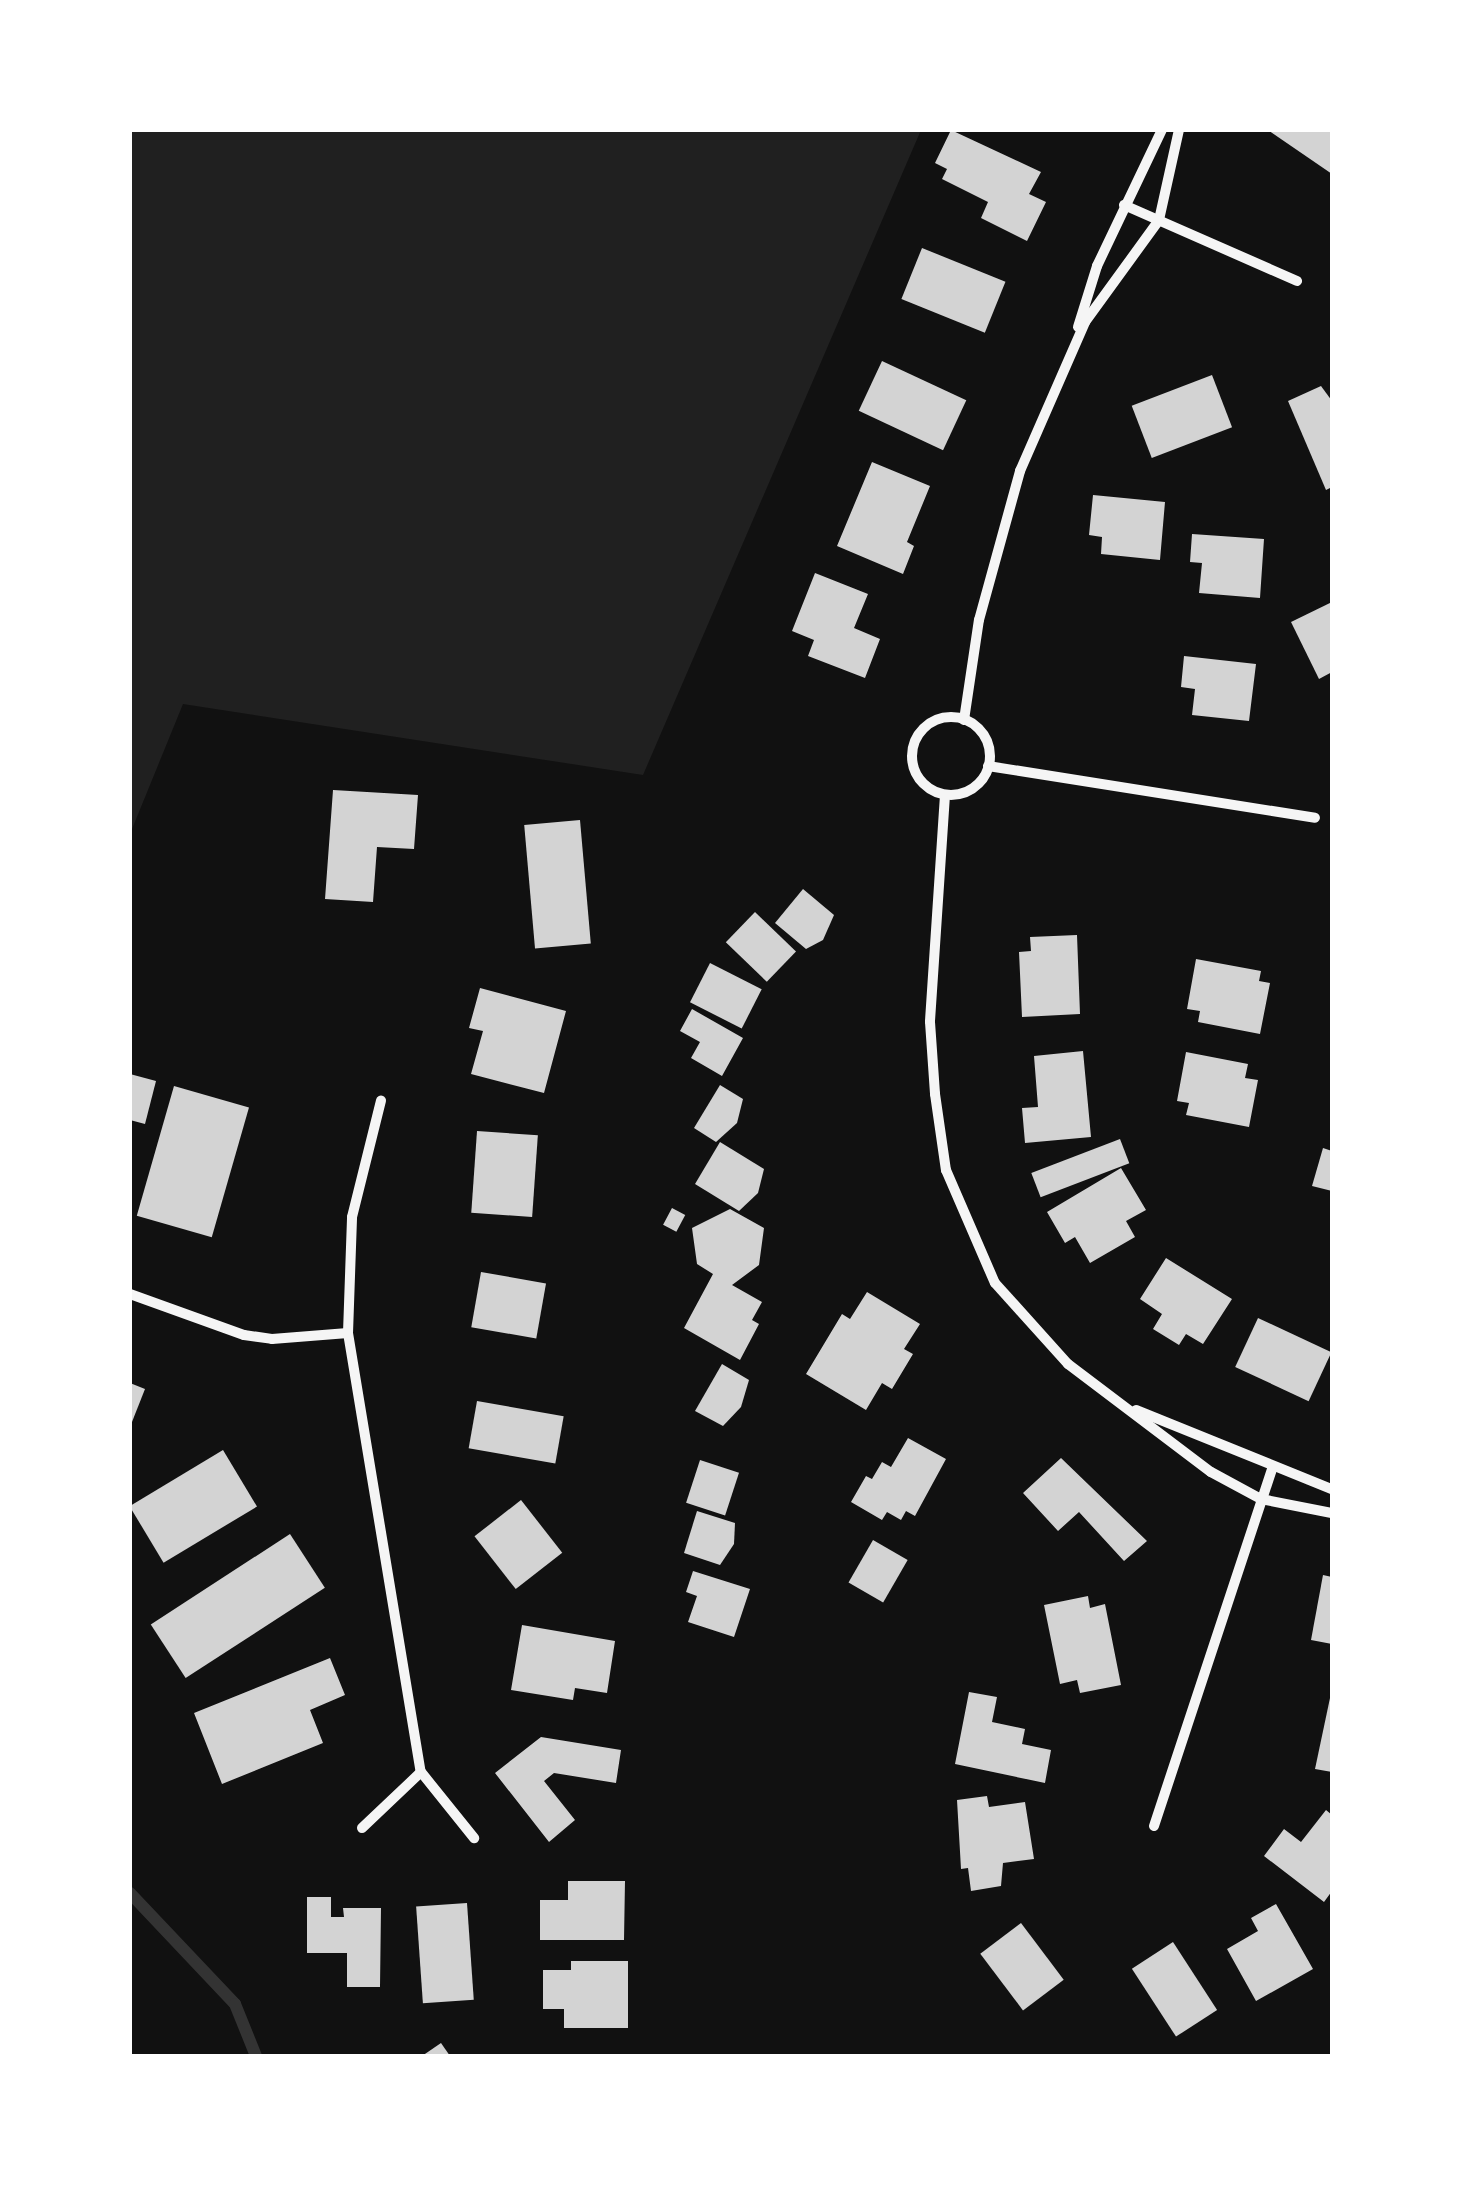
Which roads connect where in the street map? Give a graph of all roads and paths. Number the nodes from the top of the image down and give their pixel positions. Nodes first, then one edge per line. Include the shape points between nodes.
1 (1162, 130) edge
2 (1179, 130) edge
3 (1124, 204) junction
4 (1160, 220) junction
5 (1297, 281) dead end
6 (1076, 338) junction
7 (964, 720) junction
8 (988, 766) junction
9 (945, 795) junction
10 (1316, 818) dead end
11 (381, 1102) dead end
12 (130, 1294) edge
13 (348, 1333) junction
14 (1126, 1406) junction
15 (1273, 1466) junction
16 (1332, 1490) edge
17 (1261, 1499) junction
18 (1332, 1513) edge
19 (420, 1772) junction
20 (1154, 1826) dead end
21 (362, 1828) dead end
22 (474, 1838) dead end

1 - 3 street
2 - 4 street
3 - 4 street
3 - 6 street
4 - 5 street
4 - 6 street
6 - 7 street via 995,550
7 - 8 street via 983,734
7 - 9 street via 934,721 912,752 920,780
8 - 9 street via 972,788
8 - 10 street
9 - 14 street via 930,1022 946,1170 995,1283 1068,1364
11 - 13 street via 352,1217
12 - 13 street via 244,1335
13 - 19 street
14 - 15 street
14 - 17 street via 1211,1472
15 - 16 street
15 - 17 street
17 - 18 street
17 - 20 street
19 - 21 street
19 - 22 street

